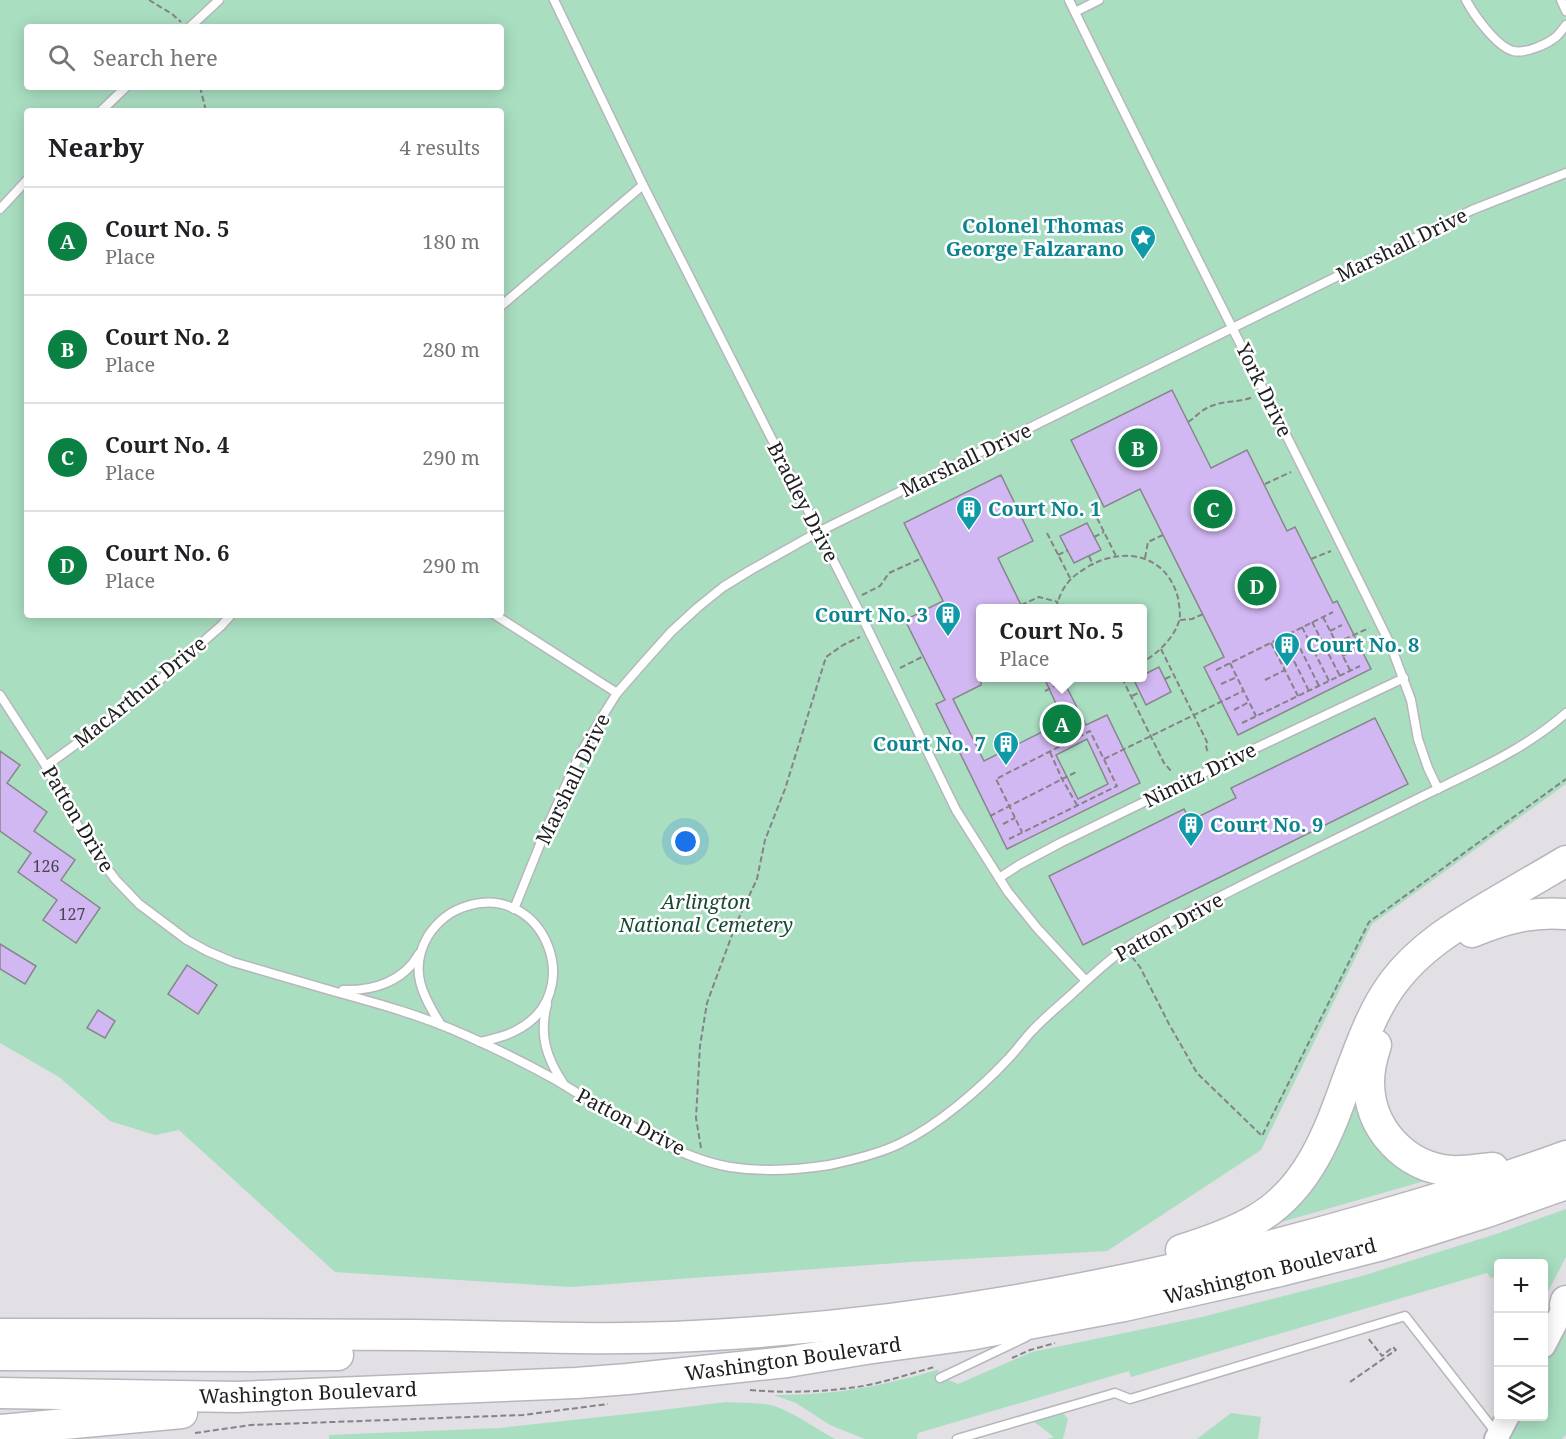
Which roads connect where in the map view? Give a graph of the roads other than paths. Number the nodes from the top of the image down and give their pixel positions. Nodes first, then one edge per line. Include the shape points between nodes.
1 (219, 0) edge
2 (554, 0) edge
3 (1069, 0) edge
4 (1099, 0) edge
5 (1466, 0) edge
6 (1561, 0) edge
7 (1566, 11) edge
8 (1075, 12) junction
9 (192, 24) edge
10 (1566, 26) edge
11 (123, 90) edge
12 (103, 108) edge
13 (1566, 173) edge
14 (24, 183) edge
15 (643, 185) junction
16 (0, 209) edge
17 (504, 303) edge
18 (1234, 329) junction
19 (818, 532) junction
20 (228, 618) edge
21 (500, 618) edge
22 (1404, 678) junction
23 (617, 693) junction
24 (0, 695) edge
25 (1566, 713) edge
26 (46, 766) junction
27 (1438, 789) junction
28 (1566, 861) edge
29 (999, 878) junction
30 (1566, 903) edge
31 (514, 909) junction
32 (1566, 914) edge
33 (1460, 923) junction
34 (422, 949) junction
35 (1086, 981) junction
36 (331, 990) junction
37 (549, 995) junction
38 (442, 1025) junction
39 (480, 1042) junction
40 (564, 1086) junction
41 (1558, 1173) edge
42 (1010, 1302) junction
43 (1566, 1303) edge
44 (1073, 1316) junction
45 (1042, 1330) dead end
46 (0, 1334) edge
47 (1032, 1335) dead end
48 (640, 1338) junction
49 (1548, 1338) edge
50 (866, 1349) junction
51 (0, 1355) edge
52 (0, 1374) edge
53 (940, 1378) dead end
54 (364, 1392) junction
55 (0, 1393) edge
56 (230, 1409) junction
57 (0, 1430) edge
58 (1500, 1430) edge
59 (146, 1439) edge
60 (957, 1439) edge

1 - 9 lane
2 - 15 lane, Bradley Drive
3 - 8 lane, York Drive
4 - 8 lane
5 - 10 lane via 1492,36 1513,51 1527,51 1550,41
6 - 7 lane
8 - 18 lane, York Drive
11 - 12 lane
13 - 18 lane, Marshall Drive via 1472,210
14 - 16 lane
15 - 17 lane
15 - 19 lane, Bradley Drive
18 - 19 lane, Marshall Drive
18 - 22 lane, York Drive
19 - 23 lane, Marshall Drive via 723,587 665,639
19 - 29 lane, Bradley Drive via 956,810
20 - 26 lane, MacArthur Drive via 155,684
21 - 23 lane
22 - 27 lane, York Drive via 1416,731
22 - 29 lane, Nimitz Drive via 1070,838
23 - 31 lane, Marshall Drive via 575,765
24 - 26 lane, Patton Drive
25 - 27 lane, Patton Drive via 1549,729
26 - 36 lane, Patton Drive via 93,850 139,904 207,951
27 - 35 lane, Patton Drive via 1126,946
28 - 33 highway
29 - 35 lane, Bradley Drive via 1037,928
30 - 33 highway via 1515,906
31 - 34 lane via 481,903 459,909 440,921
31 - 37 lane via 529,918 546,940 554,969
32 - 41 highway via 1527,914 1498,922 1472,932 1437,954 1396,1001 1371,1059 1369,1082 1374,1114 1385,1134 1418,1162 1442,1170
33 - 42 highway via 1418,954 1382,998 1318,1153 1296,1185 1272,1209 1241,1228 1206,1242 1095,1270
34 - 36 lane via 405,973 378,987
34 - 38 lane via 420,983
35 - 40 lane, Patton Drive via 1033,1030 1008,1060 926,1129 900,1144 866,1156 815,1167 756,1169 702,1159 645,1133
36 - 38 lane, Patton Drive
37 - 39 lane via 525,1026
37 - 40 lane via 543,1022 545,1048
38 - 39 lane, Patton Drive
39 - 40 lane, Patton Drive
41 - 42 highway, Washington Boulevard via 1419,1204 1164,1271
41 - 44 highway, Washington Boulevard via 1432,1230 1339,1256
42 - 48 highway, Washington Boulevard via 851,1324
43 - 49 street
44 - 45 lane
44 - 50 highway, Washington Boulevard
46 - 48 highway, Washington Boulevard
47 - 53 lane
48 - 51 highway via 557,1348 383,1354
50 - 52 highway via 294,1375
50 - 54 highway, Washington Boulevard via 787,1362 628,1379
54 - 55 highway, Washington Boulevard via 237,1397
54 - 56 highway via 289,1406
56 - 57 highway
56 - 59 highway
58 - 60 lane via 1406,1316 1131,1400 1115,1393

